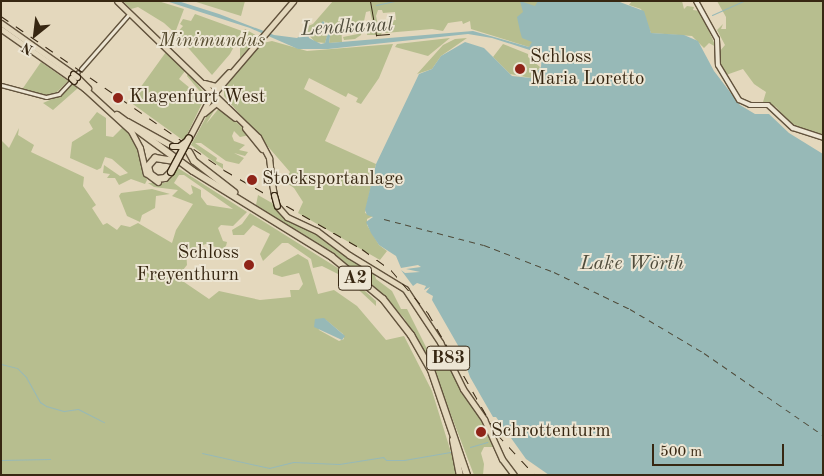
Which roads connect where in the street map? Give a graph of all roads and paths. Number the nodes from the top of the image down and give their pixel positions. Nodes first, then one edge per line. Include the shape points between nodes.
1 (118, 1) edge
2 (696, 1) edge
3 (292, 2) edge
4 (130, 13) junction
5 (1, 23) edge
6 (1, 29) edge
7 (261, 40) junction
8 (170, 51) junction
9 (233, 68) junction
10 (191, 74) junction
11 (75, 76) junction
12 (204, 83) junction
13 (224, 83) junction
14 (1, 85) edge
15 (84, 88) junction
16 (93, 94) junction
17 (214, 95) junction
18 (204, 110) junction
19 (117, 115) junction
20 (235, 118) junction
21 (243, 121) junction
22 (125, 124) junction
23 (191, 137) junction
24 (823, 138) edge
25 (173, 161) junction
26 (172, 173) junction
27 (272, 181) junction
28 (249, 206) junction
29 (256, 210) junction
30 (421, 354) junction
31 (425, 361) junction
32 (466, 473) edge
33 (514, 475) edge

1 - 4 main road, B83
2 - 24 main road via 715,33 717,63 739,100 750,105 768,105 793,128
3 - 7 main road
4 - 8 main road, B83
4 - 11 street
5 - 11 main road
6 - 11 main road
7 - 9 main road
7 - 13 main road
8 - 10 main road, B83
8 - 12 main road, B83
9 - 12 main road via 216,86
9 - 17 main road
10 - 17 main road, B83
10 - 18 main road via 207,94
11 - 14 street via 59,94 46,97
11 - 15 main road
11 - 16 main road
12 - 17 main road, B83
13 - 17 main road
13 - 21 main road via 223,99
15 - 16 main road
15 - 22 main road
16 - 19 main road
17 - 18 main road
17 - 20 main road, B83
17 - 21 main road, B83
18 - 20 main road via 216,103
18 - 23 main road
19 - 23 main road, bridge via 172,146 179,146
19 - 28 highway, A2 via 184,165
20 - 27 main road, B83 via 262,149
21 - 27 main road, B83 via 265,148
22 - 25 highway, A2
22 - 26 main road via 136,139 151,179 165,181
23 - 26 highway, bridge
23 - 28 highway via 191,158
25 - 26 highway via 155,158 148,166 150,174 157,179
25 - 28 highway, A2
27 - 33 main road, B83, bridge via 277,206 287,217 322,234 408,293
28 - 29 highway, A2
29 - 30 highway, A2 via 333,261 367,288 395,318
29 - 30 highway, A2 via 332,257 367,284 397,316
30 - 31 highway, A2
31 - 32 highway, A2
31 - 32 highway, A2 via 453,430

